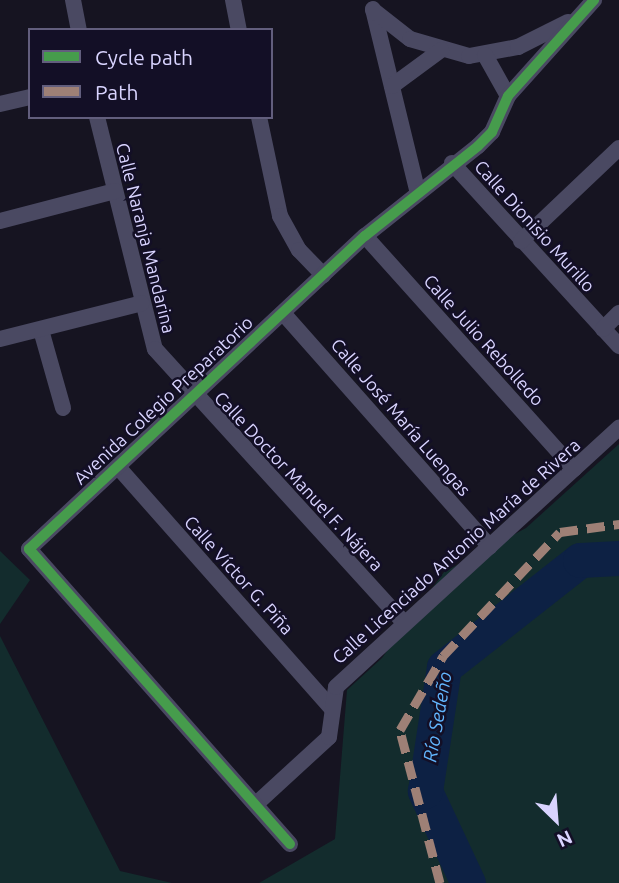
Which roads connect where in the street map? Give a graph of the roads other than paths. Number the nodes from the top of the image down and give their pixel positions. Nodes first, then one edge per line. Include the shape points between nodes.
1 (73, 0) edge
2 (233, 0) edge
3 (594, 0) edge
4 (372, 5) edge
5 (579, 15) junction
6 (79, 28) edge
7 (239, 28) edge
8 (441, 50) junction
9 (485, 55) junction
10 (392, 86) junction
11 (508, 96) junction
12 (28, 97) edge
13 (0, 104) edge
14 (97, 119) edge
15 (258, 119) edge
16 (619, 148) edge
17 (452, 163) junction
18 (417, 189) junction
19 (115, 191) junction
20 (0, 221) edge
21 (365, 236) junction
22 (522, 241) junction
23 (323, 275) junction
24 (142, 303) junction
25 (282, 313) junction
26 (619, 313) edge
27 (603, 328) junction
28 (41, 330) junction
29 (0, 339) edge
30 (619, 346) edge
31 (193, 396) junction
32 (63, 408) dead end
33 (619, 428) edge
34 (118, 467) junction
35 (574, 469) junction
36 (490, 547) junction
37 (404, 623) junction
38 (332, 709) junction
39 (256, 804) junction
40 (290, 844) dead end

1 - 6 street
2 - 7 street
3 - 5 street, Avenida Colegio Preparatorio
4 - 8 street via 410,39
4 - 10 street
5 - 9 street
5 - 11 street, Avenida Colegio Preparatorio
8 - 9 street
8 - 10 street
9 - 11 street
10 - 18 street
11 - 17 street, Avenida Colegio Preparatorio via 492,132
12 - 13 street
14 - 19 street, Calle Naranja Mandarina
15 - 23 street via 280,216 299,250
16 - 22 street
17 - 18 street, Avenida Colegio Preparatorio
17 - 22 street, Calle Dionisio Murillo
18 - 21 street, Avenida Colegio Preparatorio
19 - 20 street
19 - 24 street, Calle Naranja Mandarina
21 - 23 street, Avenida Colegio Preparatorio
21 - 35 street, Calle Julio Rebolledo
22 - 27 street, Calle Dionisio Murillo
23 - 25 street, Avenida Colegio Preparatorio
24 - 28 street
24 - 31 street, Calle Naranja Mandarina via 155,349
25 - 31 street, Avenida Colegio Preparatorio
25 - 36 street, Calle José María Luengas
26 - 27 street
27 - 30 street, Calle Dionisio Murillo
28 - 29 street
28 - 32 street
31 - 34 street, Avenida Colegio Preparatorio
31 - 37 street, Calle Doctor Manuel F. Nájera
33 - 35 street, Calle Licenciado Antonio María de Rivera
34 - 38 street, Calle Víctor G. Piña
34 - 39 street, Avenida Colegio Preparatorio via 29,549
35 - 36 street, Calle Licenciado Antonio María de Rivera
36 - 37 street, Calle Licenciado Antonio María de Rivera
37 - 38 street, Calle Licenciado Antonio María de Rivera via 335,687
38 - 39 street, Calle Licenciado Antonio María de Rivera via 329,737
39 - 40 street, Avenida Colegio Preparatorio

